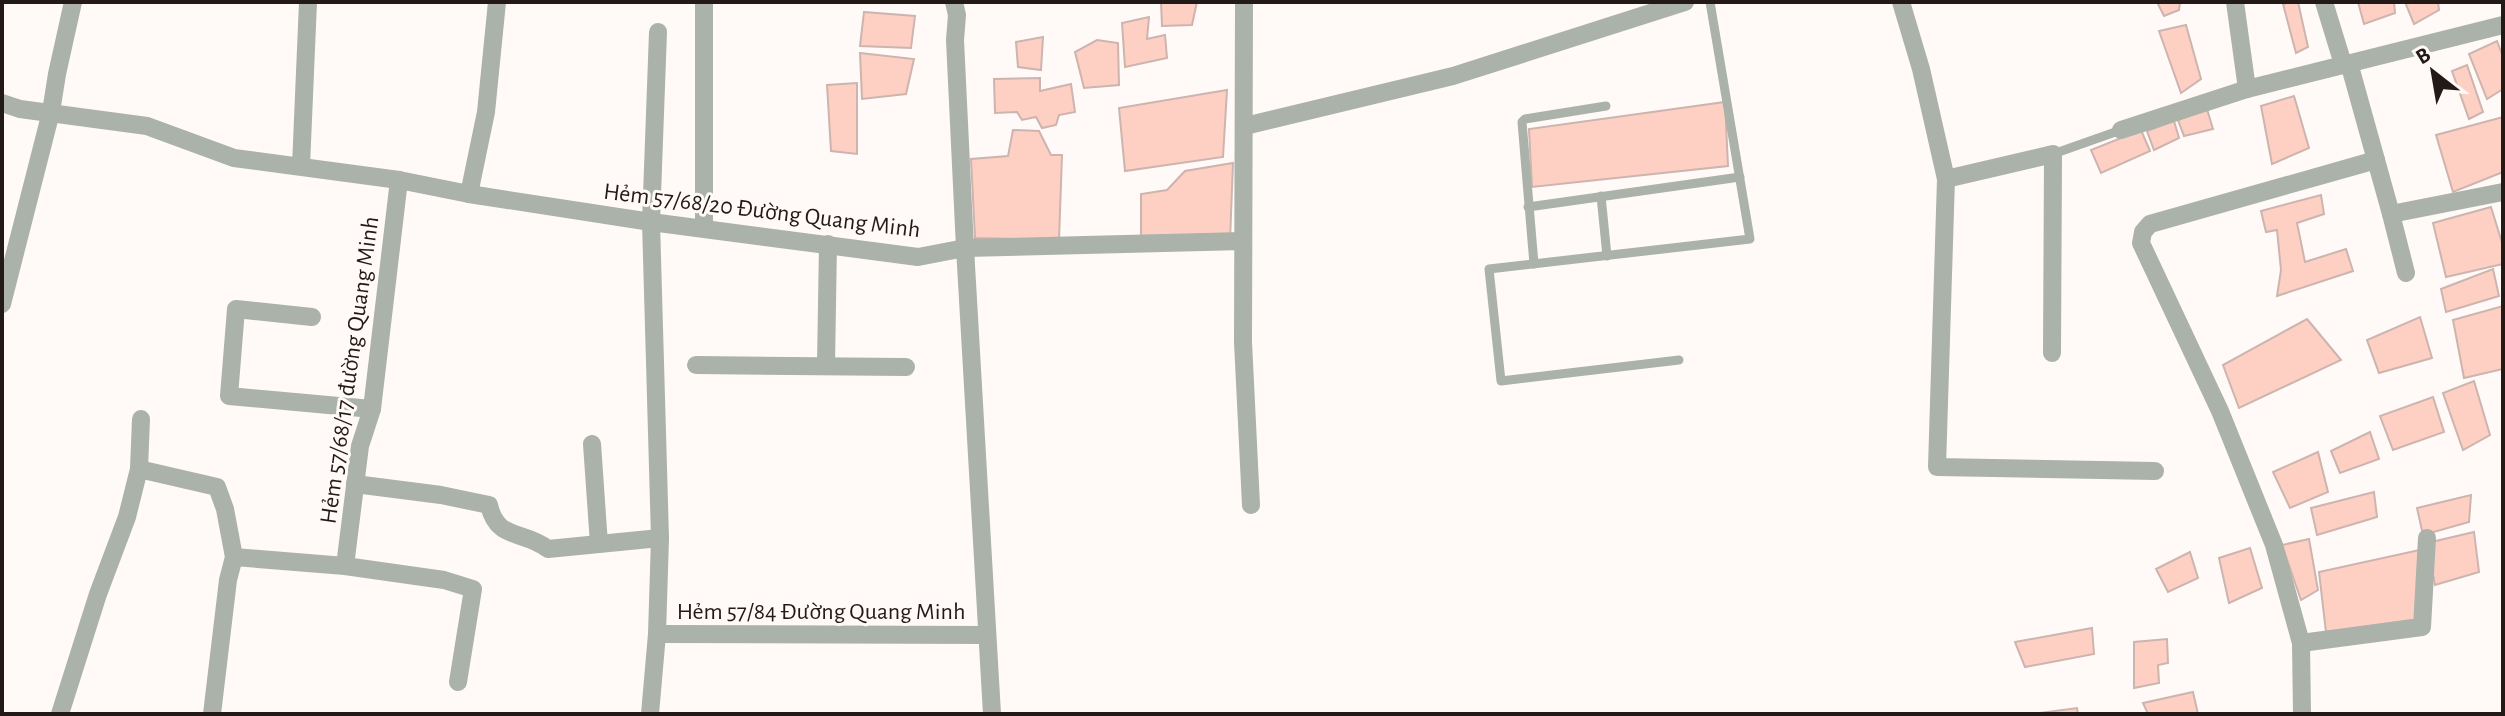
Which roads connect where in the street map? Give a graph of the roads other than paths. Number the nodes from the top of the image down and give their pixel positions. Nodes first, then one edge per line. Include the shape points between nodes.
1 (73, 2) edge
2 (308, 2) edge
3 (497, 2) edge
4 (954, 2) edge
5 (1244, 2) edge
6 (1685, 2) edge
7 (1710, 2) edge
8 (1901, 2) edge
9 (2235, 2) edge
10 (2324, 2) edge
11 (704, 4) dead end
12 (2503, 25) edge
13 (658, 32) dead end
14 (2346, 63) junction
15 (2247, 89) junction
16 (2, 103) edge
17 (1606, 106) dead end
18 (51, 112) junction
19 (1245, 126) junction
20 (2121, 130) joint
21 (2053, 154) junction
22 (2376, 160) junction
23 (301, 166) junction
24 (1740, 177) junction
25 (1946, 179) junction
26 (399, 180) junction
27 (2503, 192) edge
28 (469, 194) junction
29 (1601, 196) junction
30 (1528, 207) junction
31 (2391, 214) junction
32 (651, 222) junction
33 (704, 228) junction
34 (1243, 241) junction
35 (828, 244) junction
36 (965, 248) junction
37 (1607, 256) junction
38 (1534, 264) junction
39 (2406, 273) dead end
40 (2, 304) edge
41 (312, 317) dead end
42 (2052, 353) dead end
43 (1679, 360) dead end
44 (696, 365) dead end
45 (826, 365) junction
46 (906, 367) dead end
47 (372, 409) junction
48 (141, 419) dead end
49 (592, 444) dead end
50 (139, 469) junction
51 (2155, 471) dead end
52 (355, 484) junction
53 (1251, 505) dead end
54 (660, 538) junction
55 (2427, 538) dead end
56 (599, 544) junction
57 (234, 557) junction
58 (345, 566) junction
59 (657, 634) junction
60 (986, 635) junction
61 (2301, 643) junction
62 (458, 682) dead end
63 (60, 714) edge
64 (212, 714) edge
65 (650, 714) edge
66 (992, 714) edge
67 (2302, 714) edge

1 - 18 street
2 - 23 street
3 - 28 street via 486,112
4 - 36 street
5 - 19 street
6 - 19 street via 1453,76
7 - 24 lane
8 - 25 street
9 - 15 street
10 - 14 street
11 - 33 street
12 - 14 street
13 - 32 street
14 - 15 street
14 - 22 street
15 - 20 street
16 - 18 street, Hẻm 57/68/20 Đường Quang Minh
17 - 30 lane via 1523,121
18 - 23 street, Hẻm 57/68/20 Đường Quang Minh via 147,126 234,158
18 - 40 street
19 - 34 street
20 - 21 lane
21 - 25 street
21 - 42 street
22 - 31 street
22 - 61 street via 2150,224 2141,243 2220,411 2274,545
23 - 26 street, Hẻm 57/68/20 Đường Quang Minh
24 - 29 lane
24 - 37 lane via 1750,239
25 - 51 street via 1937,467
26 - 28 street, Hẻm 57/68/20 Đường Quang Minh
26 - 47 street, Hẻm 57/68/17 đường Quang Minh
27 - 31 street
28 - 32 street, Hẻm 57/68/20 Đường Quang Minh
29 - 30 lane
29 - 37 lane
30 - 38 lane
31 - 39 street
32 - 33 street, Hẻm 57/68/20 Đường Quang Minh
32 - 54 street
33 - 35 street, Hẻm 57/68/20 Đường Quang Minh
34 - 36 street, Hẻm 57/68/20 Đường Quang Minh
34 - 53 street
35 - 36 street, Hẻm 57/68/20 Đường Quang Minh via 918,257
35 - 45 street
36 - 60 street
37 - 38 lane
38 - 43 lane via 1489,269 1501,381
41 - 47 street via 236,309 229,396
44 - 45 street
45 - 46 street
47 - 52 street, Hẻm 57/68/17 đường Quang Minh
48 - 50 street
49 - 56 street
50 - 57 street via 217,487
50 - 63 street
52 - 56 street via 489,505 493,521 510,534 536,539 548,549
52 - 58 street, Hẻm 57/68/17 đường Quang Minh
54 - 56 street
54 - 59 street
55 - 61 street via 2422,627
57 - 58 street
57 - 64 street
58 - 62 street via 473,589
59 - 60 street, Hẻm 57/84 Đường Quang Minh
59 - 65 street
60 - 66 street
61 - 67 street

